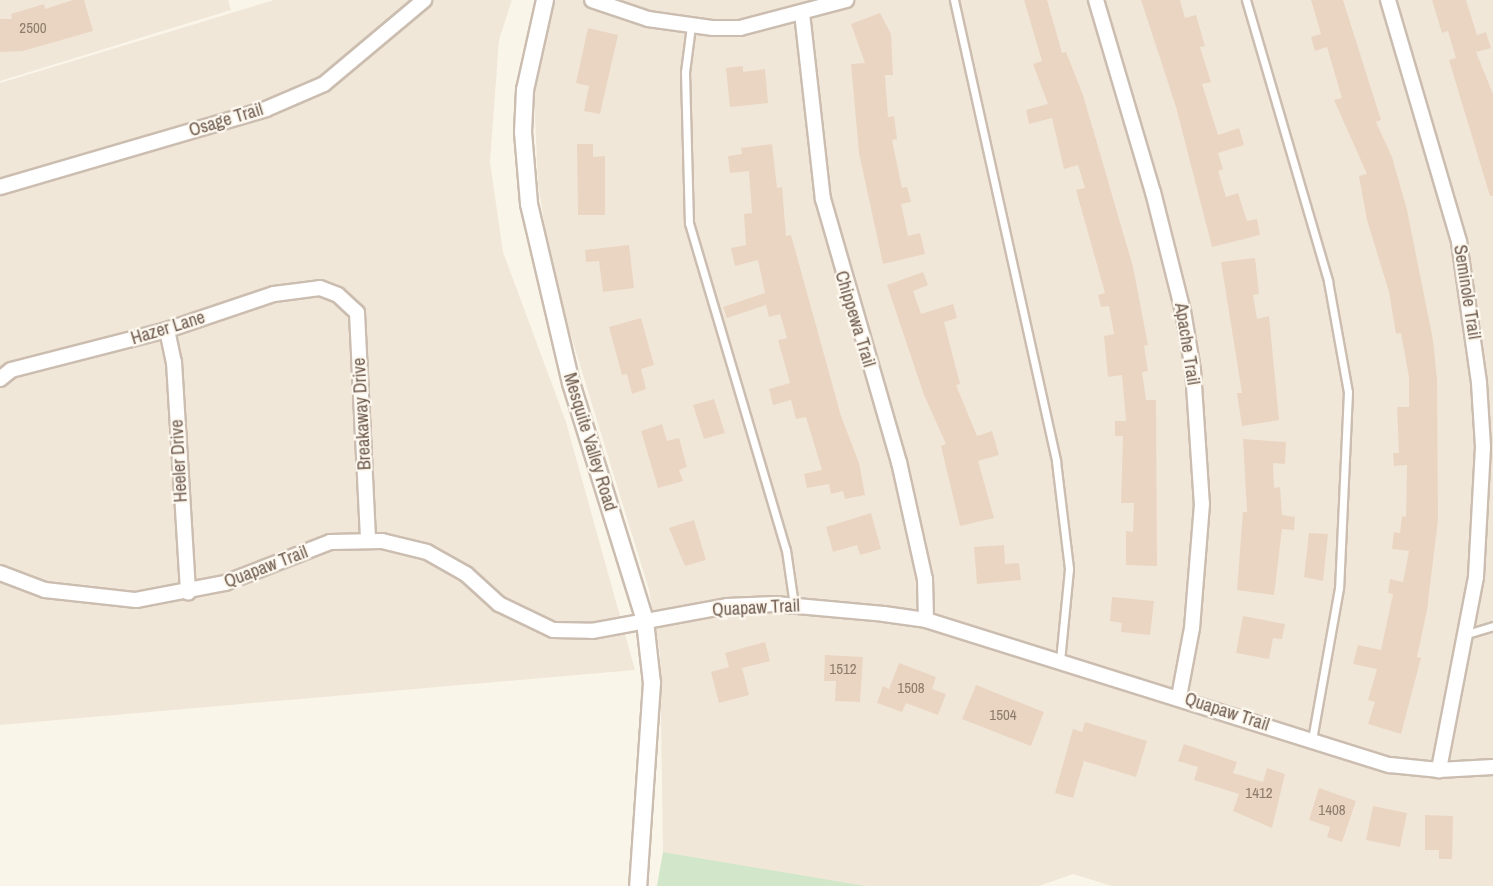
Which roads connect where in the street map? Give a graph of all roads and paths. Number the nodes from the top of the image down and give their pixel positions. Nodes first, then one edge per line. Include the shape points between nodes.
1 (424, 0) edge
2 (545, 0) edge
3 (592, 0) edge
4 (846, 0) edge
5 (954, 0) edge
6 (1095, 0) edge
7 (1246, 0) edge
8 (1388, 0) edge
9 (802, 13) junction
10 (691, 26) junction
11 (0, 187) edge
12 (338, 295) joint
13 (167, 330) junction
14 (0, 379) edge
15 (368, 541) junction
16 (0, 573) edge
17 (188, 593) junction
18 (794, 605) junction
19 (926, 620) junction
20 (645, 621) junction
21 (1493, 626) edge
22 (1467, 634) junction
23 (1060, 661) junction
24 (1179, 697) junction
25 (1312, 740) junction
26 (1493, 767) edge
27 (1439, 770) junction
28 (638, 878) edge

1 - 11 street, Osage Trail via 324,84 266,109
2 - 20 street, Mesquite Valley Road via 525,90 523,132 529,204 571,383
3 - 10 street via 648,20
4 - 9 street
5 - 23 lane via 1056,461 1069,568
6 - 24 street, Apache Trail via 1158,214 1183,311 1192,370 1202,504 1192,628
7 - 25 lane via 1328,281 1348,392 1339,588
8 - 22 street, Seminole Trail via 1459,242 1471,310 1483,447 1481,510
9 - 10 street via 740,28
9 - 19 street, Chippewa Trail via 823,199 898,462 925,579
10 - 18 lane via 685,72 689,223 786,550
12 - 13 street, Hazer Lane via 320,288 274,294
12 - 15 street, Breakaway Drive via 357,313
13 - 14 street, Hazer Lane via 10,370
13 - 17 street, Heeler Drive via 174,362
15 - 17 street, Quapaw Trail via 330,542 225,583
15 - 20 street, Quapaw Trail via 427,552 466,574 499,604 553,630 592,631
16 - 17 street, Quapaw Trail via 45,590 136,600
18 - 19 street, Quapaw Trail
18 - 20 street, Quapaw Trail via 727,606
19 - 23 street, Quapaw Trail
20 - 28 street, Mesquite Valley Road via 652,683
21 - 22 lane
22 - 27 street, Seminole Trail
23 - 24 street, Quapaw Trail
24 - 25 street, Quapaw Trail
25 - 27 street, Quapaw Trail via 1390,765
26 - 27 street, Quapaw Trail

